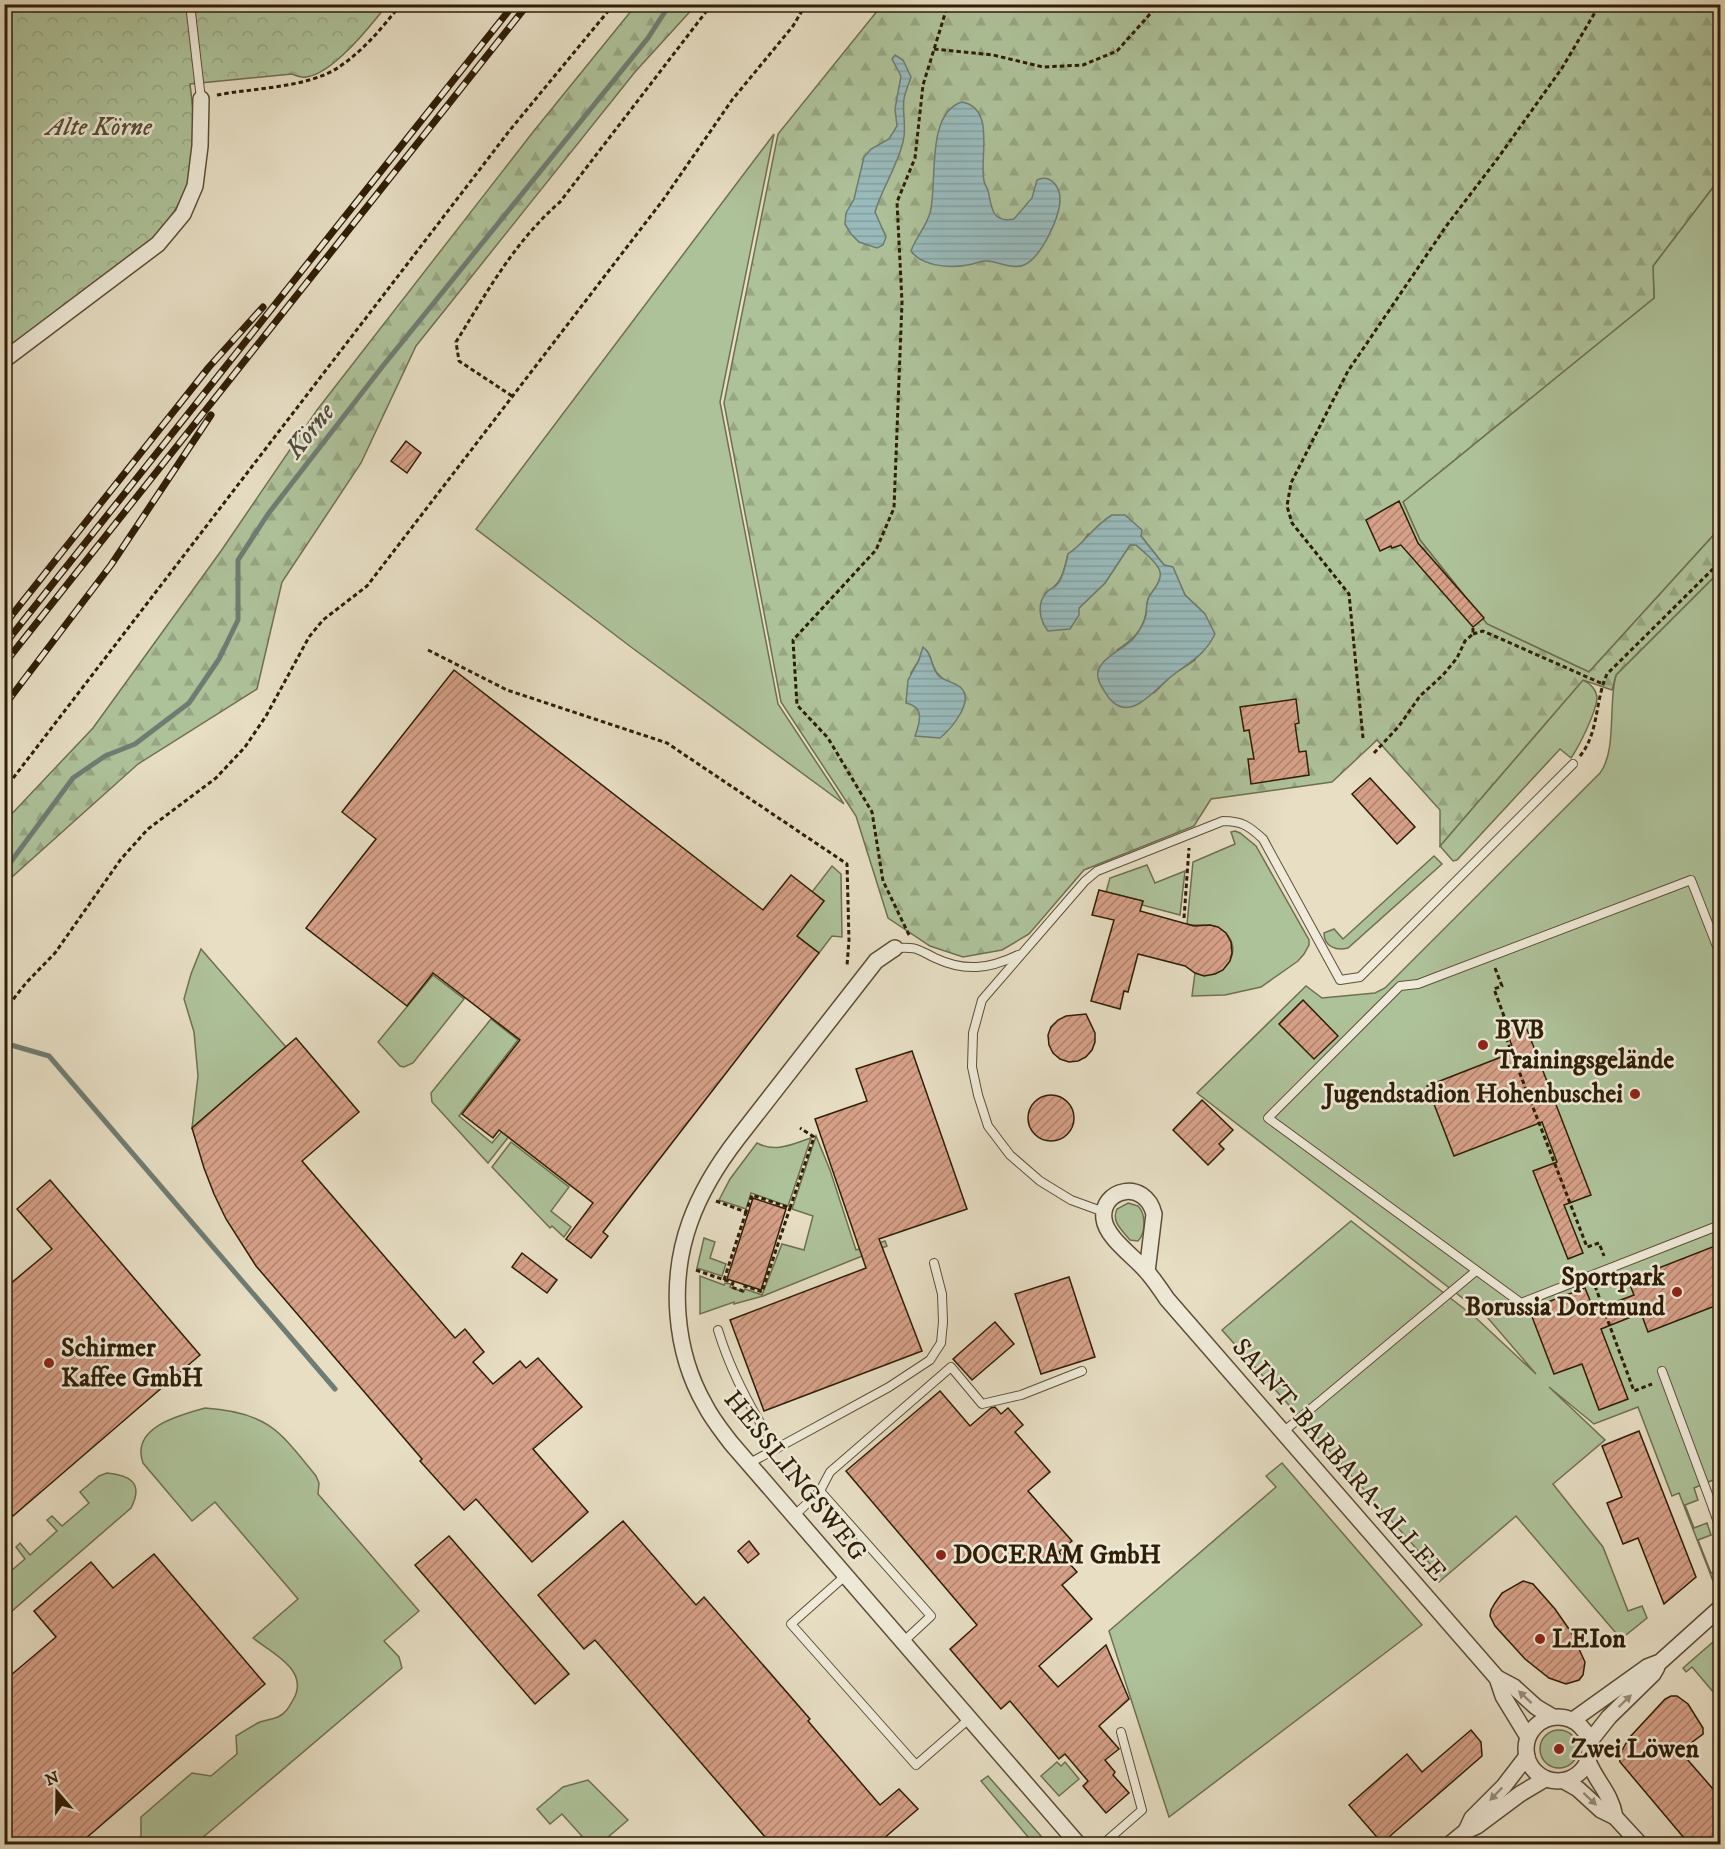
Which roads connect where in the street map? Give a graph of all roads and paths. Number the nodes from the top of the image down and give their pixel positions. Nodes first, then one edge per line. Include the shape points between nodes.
1 (190, 4) edge
2 (401, 4) edge
3 (614, 4) edge
4 (712, 4) edge
5 (806, 4) edge
6 (948, 4) edge
7 (1159, 4) edge
8 (1600, 4) edge
9 (934, 49) junction
10 (201, 99) junction
11 (4, 360) edge
12 (512, 396) junction
13 (1720, 562) edge
14 (1473, 627) dead end
15 (1473, 634) junction
16 (428, 650) dead end
17 (1603, 684) junction
18 (1363, 738) dead end
19 (1374, 753) dead end
20 (1573, 764) joint
21 (4, 790) edge
22 (1190, 834) junction
23 (1184, 918) dead end
24 (915, 947) junction
25 (895, 948) joint
26 (1022, 953) junction
27 (1720, 954) edge
28 (1490, 956) junction
29 (847, 966) dead end
30 (4, 1011) edge
31 (800, 1128) dead end
32 (714, 1200) dead end
33 (790, 1208) junction
34 (746, 1212) junction
35 (1104, 1212) junction
36 (1720, 1226) edge
37 (1599, 1243) dead end
38 (934, 1263) dead end
39 (693, 1269) dead end
40 (1476, 1271) junction
41 (1147, 1272) junction
42 (1591, 1276) junction
43 (724, 1280) junction
44 (718, 1330) dead end
45 (1082, 1371) dead end
46 (1663, 1375) joint
47 (1283, 1432) junction
48 (776, 1448) junction
49 (748, 1464) junction
50 (820, 1491) junction
51 (1717, 1506) edge
52 (794, 1516) junction
53 (1720, 1528) edge
54 (845, 1576) junction
55 (1720, 1608) edge
56 (903, 1642) junction
57 (1660, 1662) junction
58 (1497, 1678) junction
59 (1553, 1718) junction
60 (969, 1719) junction
61 (1573, 1720) junction
62 (1120, 1732) dead end
63 (1528, 1737) junction
64 (1590, 1742) junction
65 (1527, 1756) junction
66 (1588, 1761) junction
67 (1545, 1779) junction
68 (1564, 1781) junction
69 (1616, 1817) junction
70 (1466, 1831) junction
71 (1078, 1845) edge
72 (1103, 1845) edge
73 (1450, 1845) edge
74 (1640, 1845) edge

1 - 10 lane
2 - 10 path via 375,38 338,68 308,80
3 - 21 path via 510,130
4 - 12 path via 560,202 538,221 509,258 456,342 459,361
5 - 12 path via 793,26 732,100 663,200
6 - 9 path
7 - 9 path via 1117,51 1083,65 1043,67 993,55
8 - 18 path via 1562,68 1447,225 1348,371 1291,483 1287,506 1292,523 1349,594
9 - 24 path via 923,85 915,158 897,202 902,302 894,508 876,550 794,640 797,705 828,738 873,812 883,881
10 - 11 street via 195,186 183,214 158,244
12 - 30 path via 368,586 323,620 309,637 245,747 216,778 148,829 121,859 55,953
13 - 17 path via 1607,674
14 - 15 path
15 - 17 path via 1483,631
15 - 19 path
16 - 29 path via 507,690 667,742 847,864
17 - 20 path via 1586,748
20 - 22 lane via 1360,976 1340,980 1263,838 1238,821 1223,820
22 - 23 path
22 - 26 lane via 1097,871
24 - 25 lane
24 - 26 lane via 958,966 979,968 998,965
25 - 49 street, HESSLINGSWEG via 876,961 718,1165 690,1223 682,1252 678,1298 687,1360 704,1404
26 - 35 lane via 982,1000 973,1033 972,1067 978,1095 988,1126 1010,1155 1040,1181 1071,1200
27 - 28 lane via 1691,880
28 - 37 path via 1502,986 1494,989 1505,1019 1500,1022 1587,1247
28 - 40 lane via 1418,984 1400,986 1268,1118
31 - 33 path via 814,1137
32 - 34 path
33 - 34 path via 752,1196
33 - 43 path via 762,1292 745,1286 743,1291
34 - 43 path
35 - 41 street, SAINT-BARBARA-ALLEE via 1108,1231
35 - 41 street via 1110,1198 1127,1191 1146,1197 1154,1214
36 - 42 lane
38 - 48 lane via 942,1294 943,1322 941,1343 930,1360 889,1387
39 - 43 path
40 - 42 lane via 1521,1303
40 - 47 lane
41 - 47 street, SAINT-BARBARA-ALLEE
42 - 46 path via 1634,1391
44 - 48 lane via 744,1396
45 - 50 lane via 1021,1395 982,1404 951,1367 830,1472
46 - 51 lane
47 - 58 street, SAINT-BARBARA-ALLEE
48 - 49 lane
49 - 52 street, HESSLINGSWEG
50 - 52 lane
50 - 56 lane via 931,1616
51 - 53 lane
52 - 54 street, HESSLINGSWEG
54 - 56 street, HESSLINGSWEG
54 - 60 lane via 791,1624 916,1765
55 - 57 street
56 - 60 street, HESSLINGSWEG
57 - 61 street via 1647,1667
64 -> 57 street
59 -> 58 street, SAINT-BARBARA-ALLEE
58 - 63 street, SAINT-BARBARA-ALLEE via 1503,1696
59 - 61 street
59 - 63 street via 1538,1724
60 - 71 street, HESSLINGSWEG
61 - 64 street via 1584,1729
62 - 72 lane via 1142,1810
63 - 65 street
64 - 66 street
65 - 67 street via 1530,1766
65 -> 70 street via 1472,1818
66 - 68 street via 1582,1771
66 - 69 street via 1612,1802
67 - 68 street
67 - 70 street
68 -> 69 street
69 - 74 street
70 - 73 street

